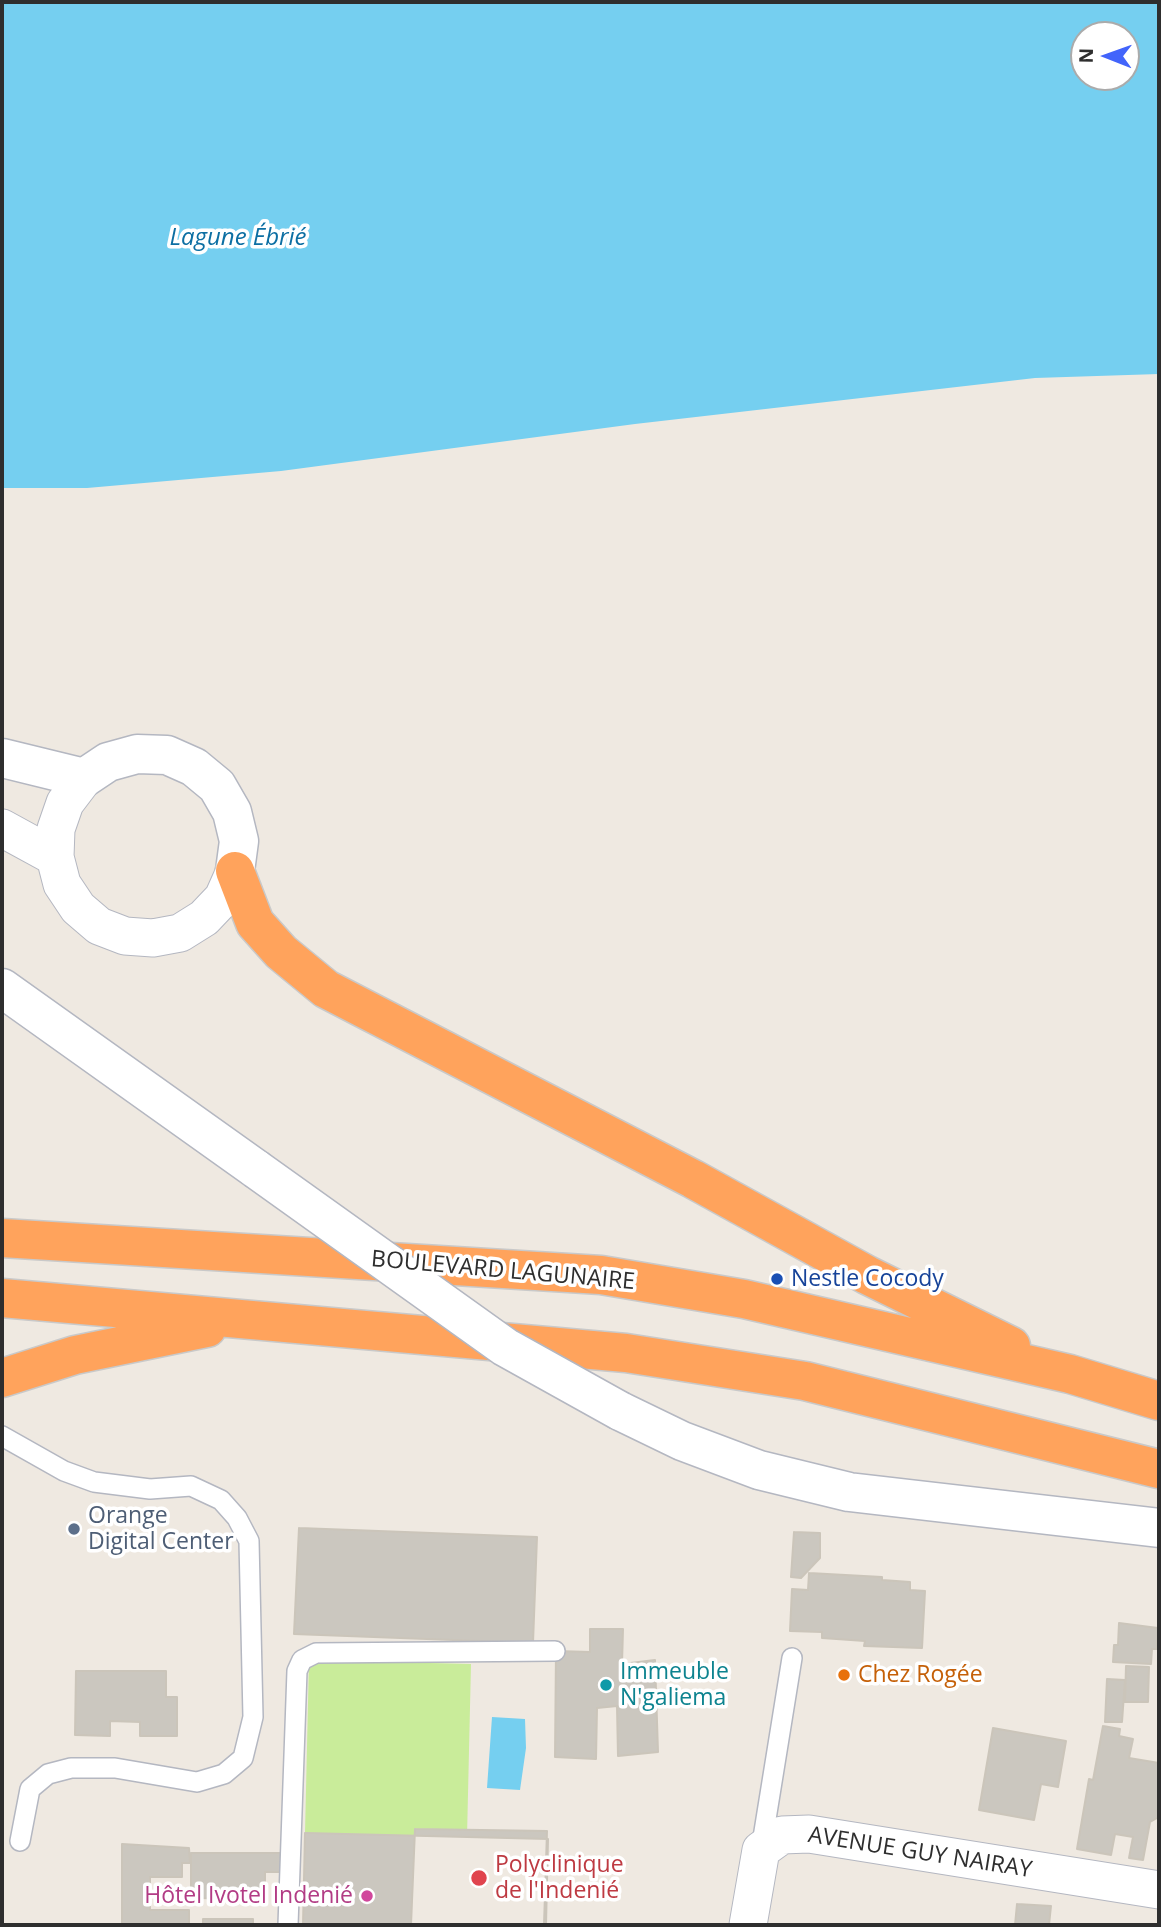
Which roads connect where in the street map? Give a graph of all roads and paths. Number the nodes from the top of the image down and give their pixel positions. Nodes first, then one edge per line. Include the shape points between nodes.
1 (2, 758) edge
2 (84, 778) junction
3 (2, 828) edge
4 (55, 857) junction
5 (235, 871) junction
6 (2, 988) edge
7 (2, 1238) edge
8 (2, 1298) edge
9 (239, 1321) junction
10 (1070, 1374) junction
11 (2, 1378) edge
12 (1159, 1401) edge
13 (2, 1436) edge
14 (1159, 1469) edge
15 (1159, 1528) edge
16 (555, 1651) dead end
17 (792, 1658) dead end
18 (20, 1841) dead end
19 (761, 1850) junction
20 (1159, 1890) edge
21 (288, 1925) edge
22 (748, 1925) edge

1 - 2 main road
2 - 4 street via 65,803 56,829
2 - 5 main road via 108,762 137,754 167,755 194,767 217,786 232,812 239,841
3 - 4 street
4 - 5 street via 62,884 78,908 99,926 125,936 153,939 180,933 196,923 223,898
5 - 10 highway via 255,923 281,952 326,989 693,1179 867,1275
6 - 15 main road, bridge via 505,1347 682,1441 759,1470 849,1492
7 - 10 highway, BOULEVARD LAGUNAIRE via 601,1275 744,1299
8 - 9 highway
9 - 11 highway via 75,1355
9 - 14 highway via 626,1353 805,1381
10 - 12 highway, BOULEVARD LAGUNAIRE
13 - 18 lane via 64,1471 94,1482 150,1489 191,1486 221,1500 248,1541 253,1717 243,1758 224,1774 197,1782 115,1768 71,1768 48,1774 30,1789
16 - 21 lane via 316,1653 302,1660 297,1671
17 - 19 lane
19 - 20 street, AVENUE GUY NAIRAY via 782,1835 809,1835
19 - 22 street

